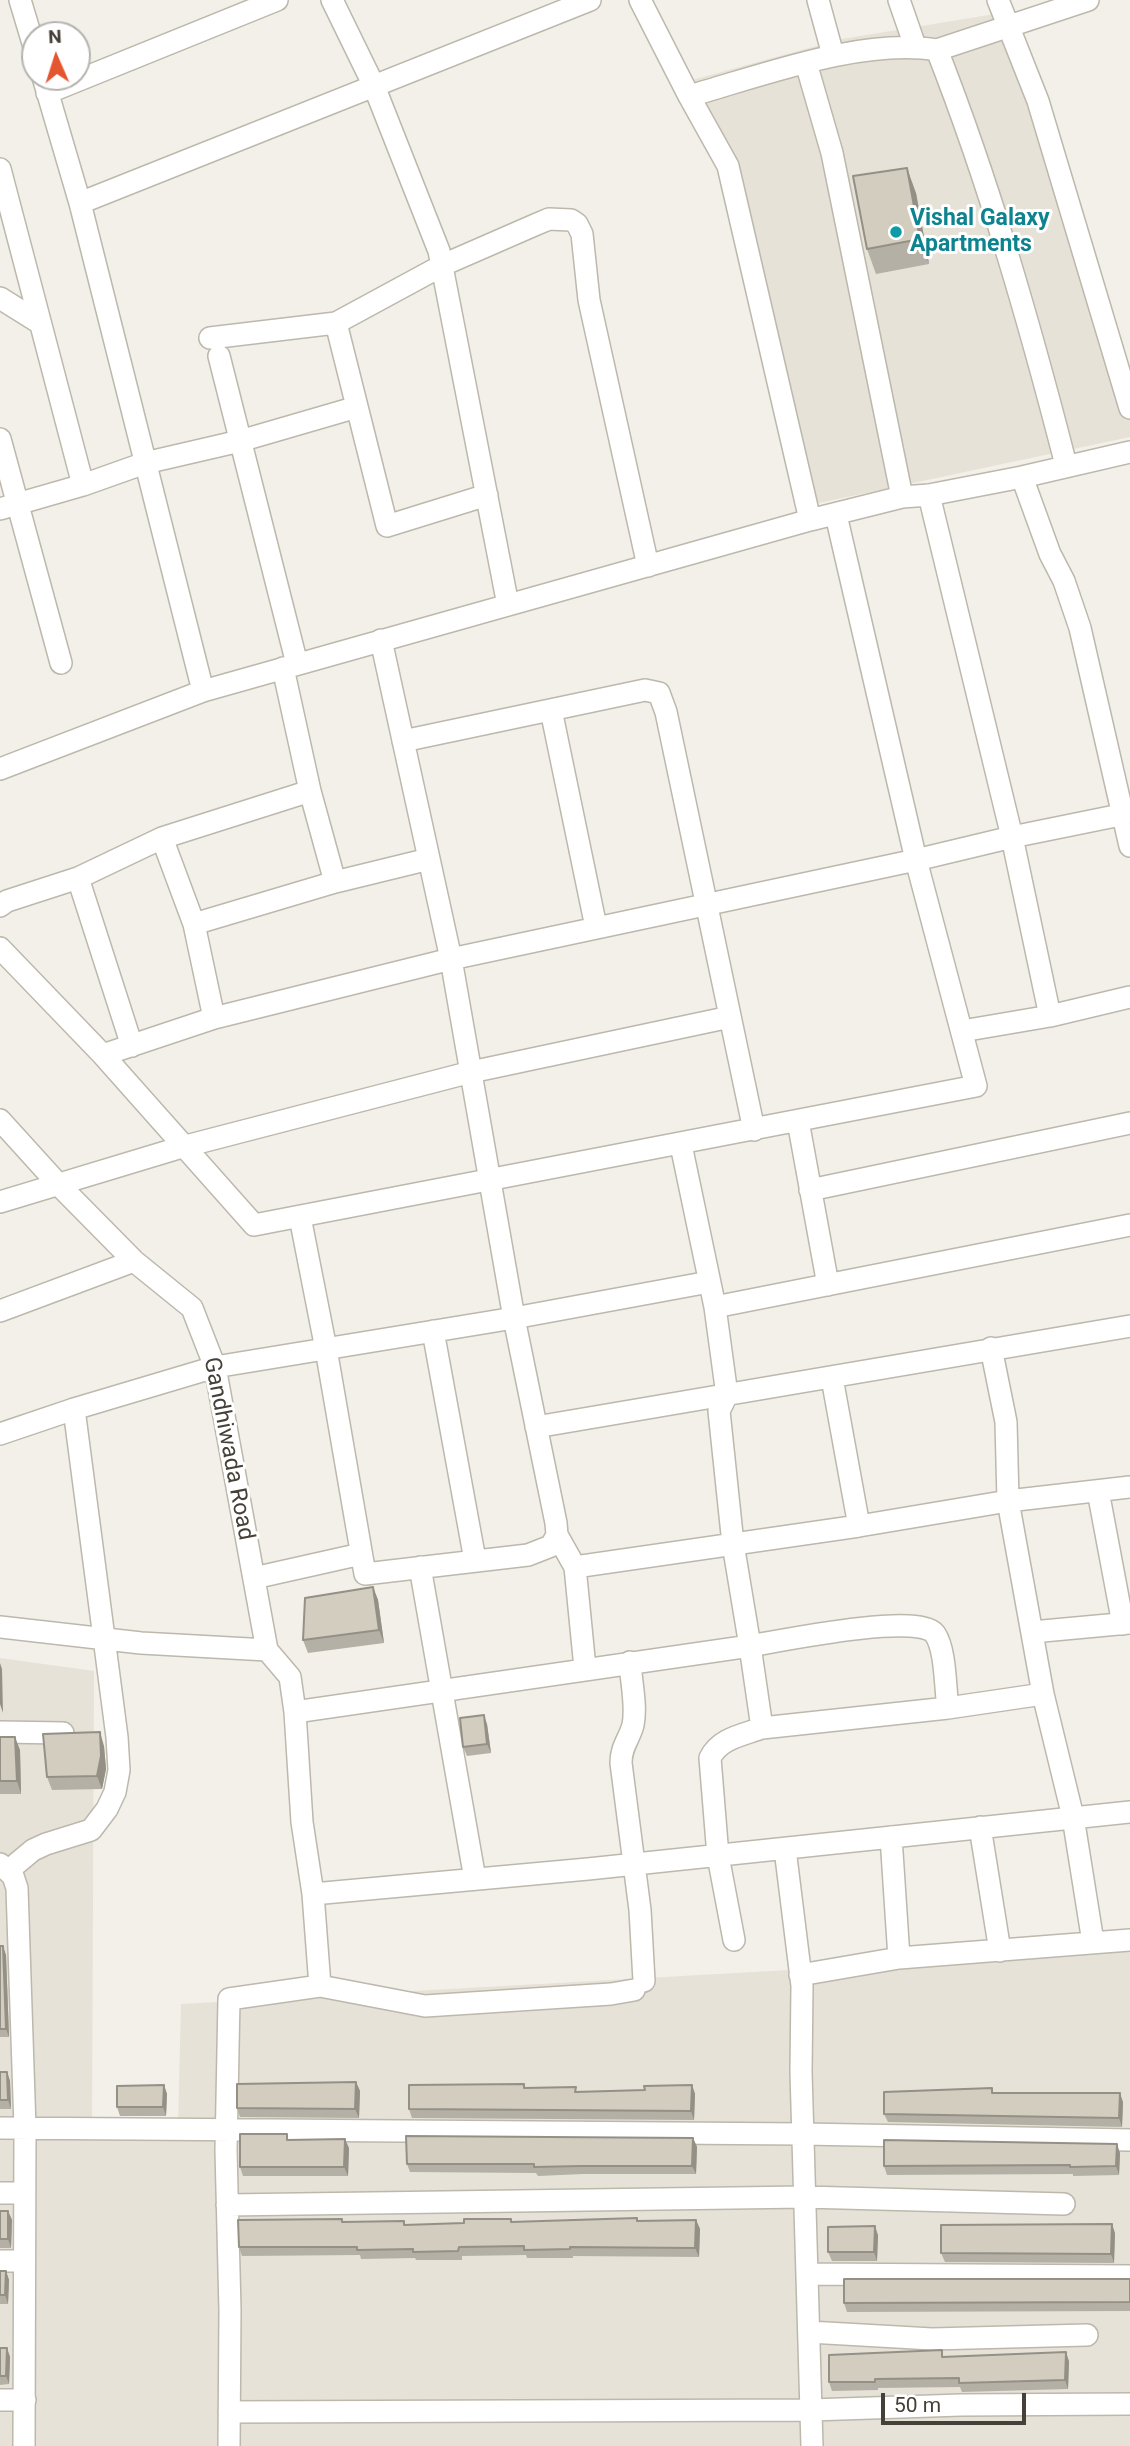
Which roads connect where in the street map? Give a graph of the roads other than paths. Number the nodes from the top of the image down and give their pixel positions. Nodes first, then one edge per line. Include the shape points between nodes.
1 (20, 0) edge
2 (277, 0) edge
3 (332, 0) edge
4 (590, 0) edge
5 (640, 0) edge
6 (818, 0) edge
7 (899, 0) edge
8 (999, 0) edge
9 (1088, 0) edge
10 (26, 21) edge
11 (1010, 27) junction
12 (915, 46) junction
13 (937, 50) junction
14 (833, 55) junction
15 (806, 63) junction
16 (91, 68) edge
17 (374, 86) junction
18 (47, 91) edge
19 (689, 96) junction
20 (0, 169) edge
21 (80, 203) junction
22 (20, 246) junction
23 (0, 255) edge
24 (443, 265) junction
25 (0, 298) edge
26 (40, 323) junction
27 (336, 323) junction
28 (357, 407) junction
29 (1130, 408) edge
30 (0, 439) edge
31 (240, 441) junction
32 (1130, 452) edge
33 (145, 463) junction
34 (1066, 465) junction
35 (1023, 477) junction
36 (83, 485) junction
37 (487, 495) junction
38 (929, 495) junction
39 (902, 497) junction
40 (9, 507) edge
41 (836, 514) junction
42 (810, 520) junction
43 (648, 566) junction
44 (508, 605) junction
45 (381, 640) junction
46 (61, 663) dead end
47 (290, 666) junction
48 (203, 691) junction
49 (551, 710) junction
50 (403, 741) junction
51 (0, 769) edge
52 (310, 791) junction
53 (1126, 814) edge
54 (1012, 837) junction
55 (162, 838) junction
56 (1130, 846) edge
57 (429, 859) junction
58 (916, 860) junction
59 (78, 878) junction
60 (335, 882) junction
61 (707, 904) junction
62 (0, 906) edge
63 (194, 924) junction
64 (596, 927) junction
65 (0, 948) edge
66 (451, 959) junction
67 (1130, 997) edge
68 (1050, 1016) junction
69 (730, 1017) junction
70 (214, 1018) junction
71 (962, 1031) junction
72 (132, 1046) junction
73 (103, 1055) junction
74 (471, 1072) junction
75 (0, 1121) edge
76 (798, 1121) junction
77 (1130, 1123) edge
78 (754, 1130) junction
79 (681, 1145) junction
80 (182, 1147) junction
81 (491, 1180) junction
82 (59, 1185) junction
83 (810, 1190) junction
84 (0, 1202) edge
85 (300, 1217) junction
86 (1130, 1225) edge
87 (134, 1261) junction
88 (709, 1282) junction
89 (828, 1284) junction
90 (715, 1307) junction
91 (0, 1311) edge
92 (514, 1318) junction
93 (1130, 1326) edge
94 (433, 1331) junction
95 (991, 1348) junction
96 (326, 1349) junction
97 (215, 1367) junction
98 (832, 1378) junction
99 (727, 1395) junction
100 (74, 1409) junction
101 (536, 1427) junction
102 (0, 1434) edge
103 (1130, 1487) edge
104 (1098, 1491) junction
105 (1009, 1501) junction
106 (859, 1527) junction
107 (557, 1535) junction
108 (733, 1544) junction
109 (361, 1554) junction
110 (475, 1560) junction
111 (420, 1567) junction
112 (575, 1567) junction
113 (254, 1578) junction
114 (1126, 1623) edge
115 (0, 1627) edge
116 (1032, 1632) junction
117 (102, 1638) junction
118 (750, 1646) junction
119 (267, 1650) junction
120 (630, 1662) junction
121 (585, 1668) junction
122 (442, 1690) junction
123 (1043, 1694) junction
124 (948, 1708) junction
125 (295, 1712) junction
126 (762, 1728) junction
127 (0, 1732) edge
128 (63, 1733) edge
129 (1130, 1812) edge
130 (1073, 1817) junction
131 (980, 1827) junction
132 (891, 1838) junction
133 (785, 1849) junction
134 (718, 1856) junction
135 (634, 1864) junction
136 (4, 1867) edge
137 (475, 1879) junction
138 (313, 1894) junction
139 (734, 1940) dead end
140 (1130, 1940) edge
141 (1093, 1942) junction
142 (1000, 1951) junction
143 (899, 1958) junction
144 (800, 1975) junction
145 (320, 1986) junction
146 (0, 2128) edge
147 (25, 2128) junction
148 (226, 2131) junction
149 (803, 2134) junction
150 (1130, 2140) edge
151 (0, 2193) edge
152 (23, 2193) junction
153 (805, 2197) junction
154 (1064, 2204) dead end
155 (227, 2205) junction
156 (0, 2261) edge
157 (24, 2262) junction
158 (807, 2274) junction
159 (1130, 2276) edge
160 (809, 2332) junction
161 (1087, 2335) dead end
162 (0, 2400) edge
163 (25, 2400) junction
164 (1130, 2404) edge
165 (811, 2410) junction
166 (229, 2412) junction
167 (24, 2446) edge
168 (229, 2446) edge
169 (812, 2446) edge

1 - 10 street
2 - 16 street
3 - 17 street
4 - 17 street
5 - 19 street
6 - 14 street
7 - 12 street
8 - 11 street
9 - 11 street
11 - 13 street
11 - 29 street via 1038,101
12 - 13 street
12 - 14 street
13 - 34 street via 999,228
14 - 15 street
15 - 19 street
15 - 39 street via 832,153
17 - 21 street
17 - 24 street
18 - 21 street
19 - 42 street via 728,166
20 - 22 street
21 - 33 street
22 - 23 street
22 - 26 street
24 - 27 street
24 - 37 street
24 - 43 street via 549,219 577,224 589,300
25 - 26 street
26 - 36 street
27 - 28 street
27 - 31 street via 214,347
28 - 31 street
28 - 37 street via 387,526
30 - 40 street
31 - 33 street
31 - 47 street
32 - 34 street
33 - 36 street
33 - 48 street
34 - 35 street
35 - 38 street
35 - 53 street via 1080,628
36 - 40 street
37 - 44 street
38 - 39 street
38 - 54 street
39 - 41 street
40 - 46 street
41 - 42 street
41 - 58 street
42 - 43 street
43 - 44 street
44 - 45 street
45 - 47 street
45 - 50 street
47 - 48 street
47 - 52 street
48 - 51 street
49 - 50 street
49 - 61 street via 645,690 659,693
49 - 64 street
50 - 57 street
52 - 55 street
52 - 60 street
53 - 54 street
53 - 56 street
54 - 58 street
54 - 68 street
55 - 59 street
55 - 63 street
57 - 60 street
57 - 66 street
58 - 61 street
58 - 71 street
59 - 62 street
59 - 72 street
60 - 63 street
61 - 64 street
61 - 69 street
63 - 70 street
64 - 66 street
65 - 73 street
66 - 70 street
66 - 74 street
67 - 68 street
68 - 71 street
69 - 74 street
69 - 78 street
70 - 72 street
71 - 76 street via 976,1086
72 - 73 street
73 - 80 street
74 - 80 street
74 - 81 street
75 - 82 street, Gandhiwada Road
76 - 78 street
76 - 83 street
77 - 83 street
78 - 79 street
79 - 81 street
79 - 88 street
80 - 82 street
80 - 85 street via 254,1225
81 - 85 street
81 - 92 street
82 - 84 street
82 - 87 street, Gandhiwada Road
83 - 89 street
85 - 96 street
86 - 89 street
87 - 91 street
87 - 97 street, Gandhiwada Road via 192,1308
88 - 90 street
88 - 92 street
89 - 90 street
90 - 99 street
92 - 94 street
92 - 101 street
93 - 95 street
94 - 96 street
94 - 110 street
95 - 98 street
95 - 105 street via 1006,1422
96 - 97 street
96 - 109 street
97 - 100 street
97 - 113 street, Gandhiwada Road
98 - 99 street
98 - 106 street
99 - 101 street
99 - 108 street via 719,1411
100 - 102 street
100 - 117 street
101 - 107 street
103 - 104 street
104 - 105 street
104 - 114 street
105 - 106 street
105 - 116 street
106 - 108 street
107 - 110 street via 542,1551
107 - 112 street
108 - 112 street
108 - 118 street
109 - 111 street via 365,1574
109 - 113 street
110 - 111 street
111 - 122 street
112 - 121 street
113 - 119 street, Gandhiwada Road
114 - 116 street
115 - 117 street
116 - 123 street
117 - 119 street
117 - 136 street via 117,1737 116,1792 91,1830 46,1844
118 - 120 street
118 - 124 street via 828,1632 919,1625 928,1628 939,1644
118 - 126 street
119 - 125 street via 290,1677
120 - 121 street
120 - 135 street via 634,1719 621,1763
121 - 122 street
122 - 125 street
122 - 137 street
123 - 124 street
123 - 130 street
124 - 126 street
125 - 138 street via 302,1822
126 - 134 street via 722,1743 710,1758
127 - 128 street
129 - 130 street
130 - 131 street
130 - 141 street
131 - 132 street
131 - 142 street
132 - 133 street
132 - 143 street
133 - 134 street
133 - 144 street
134 - 135 street
134 - 139 street
135 - 137 street
135 - 145 street via 640,1910 639,1985 611,1994 425,2006
136 - 147 street via 17,1888
137 - 138 street
138 - 145 street
140 - 141 street
141 - 142 street
142 - 143 street
143 - 144 street
144 - 149 street
145 - 148 street via 229,2000
146 - 147 street
147 - 148 street
147 - 152 street
148 - 149 street
148 - 155 street
149 - 150 street
149 - 153 street
151 - 152 street
152 - 157 street
153 - 154 street
153 - 155 street
153 - 158 street
155 - 166 street
156 - 157 street
157 - 163 street
158 - 159 street
158 - 160 street
160 - 161 street via 932,2339
160 - 165 street
162 - 163 street
163 - 167 street
164 - 165 street
165 - 166 street
165 - 169 street
166 - 168 street

